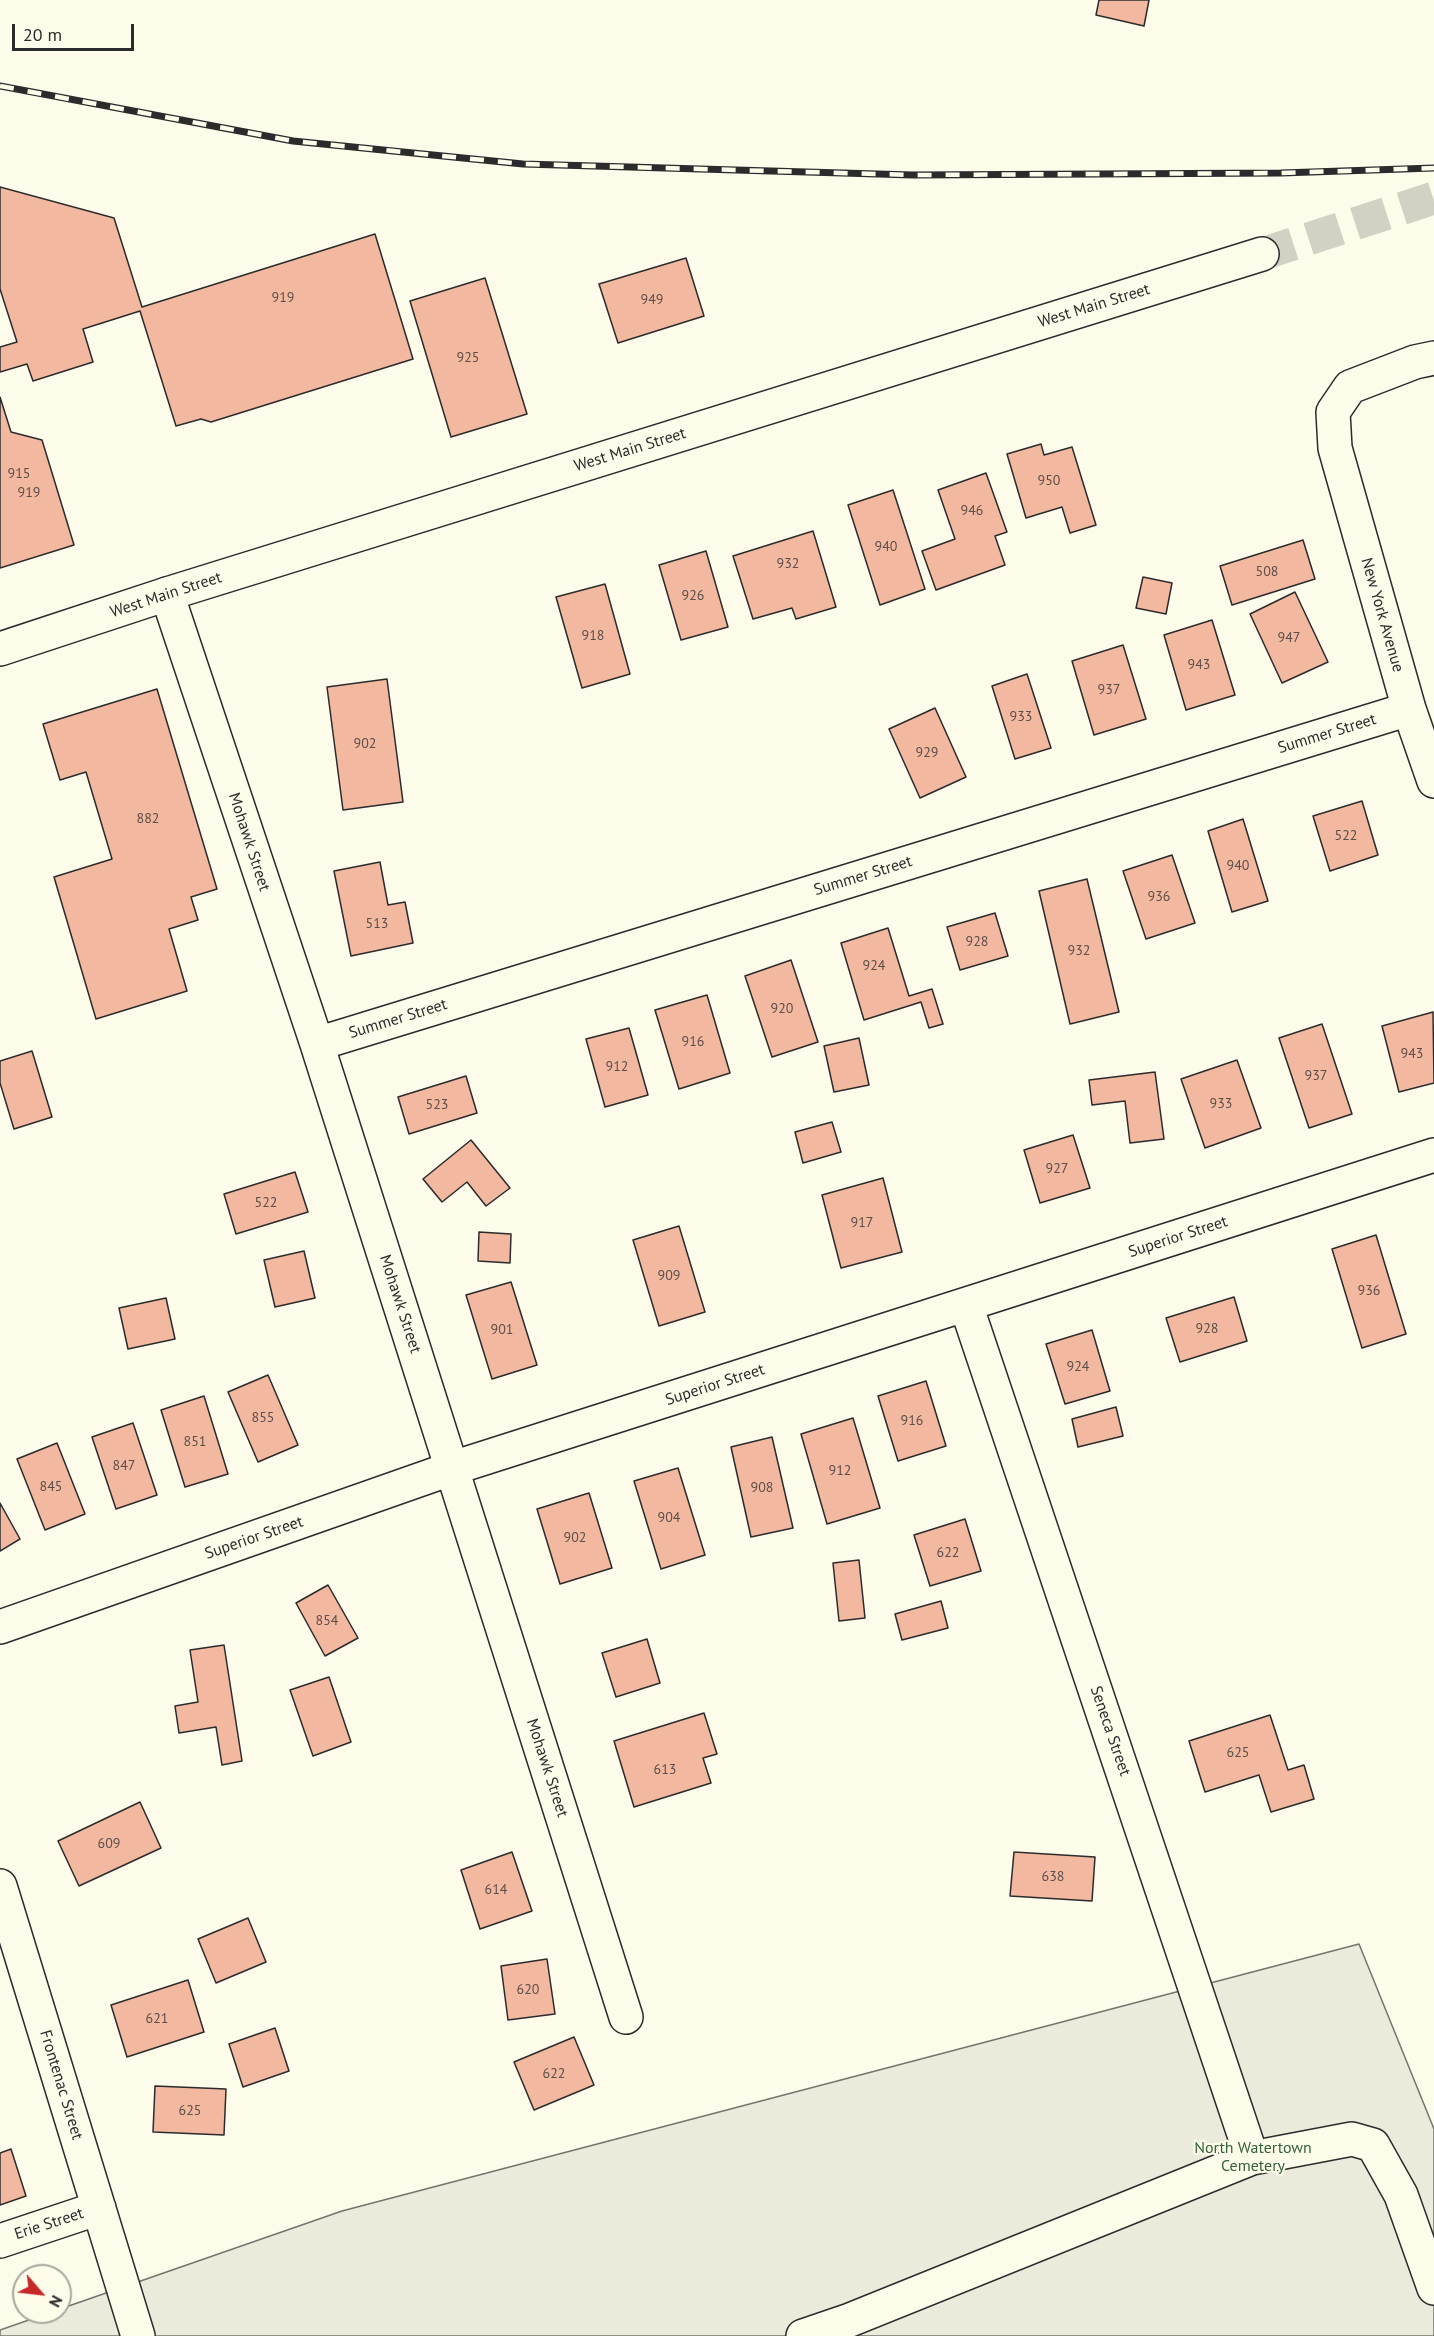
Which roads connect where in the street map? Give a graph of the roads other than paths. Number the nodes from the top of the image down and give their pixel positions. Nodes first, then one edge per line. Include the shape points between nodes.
1 (1262, 254) tunnel mouth
2 (1434, 358) edge
3 (166, 594) junction
4 (0, 649) edge
5 (1409, 709) junction
6 (1434, 781) edge
7 (317, 1044) junction
8 (1434, 1155) edge
9 (966, 1305) junction
10 (453, 1468) junction
11 (0, 1627) edge
12 (0, 1886) edge
13 (626, 2017) dead end
14 (1252, 2158) junction
15 (99, 2208) junction
16 (0, 2241) edge
17 (1434, 2288) edge
18 (138, 2336) edge
19 (803, 2336) edge

1 - 3 street, West Main Street
2 - 5 street, New York Avenue via 1350,387 1333,412 1335,448
3 - 4 street, West Main Street
3 - 7 street, Mohawk Street
5 - 6 street, New York Avenue
5 - 7 street, Summer Street
7 - 10 street, Mohawk Street
8 - 9 street, Superior Street
9 - 10 street, Superior Street
9 - 14 street, Seneca Street
10 - 11 street, Superior Street
10 - 13 street, Mohawk Street
12 - 15 street, Frontenac Street
14 - 17 street via 1352,2139 1373,2145 1401,2195
14 - 19 street
15 - 16 street, Erie Street
15 - 18 street, Frontenac Street

